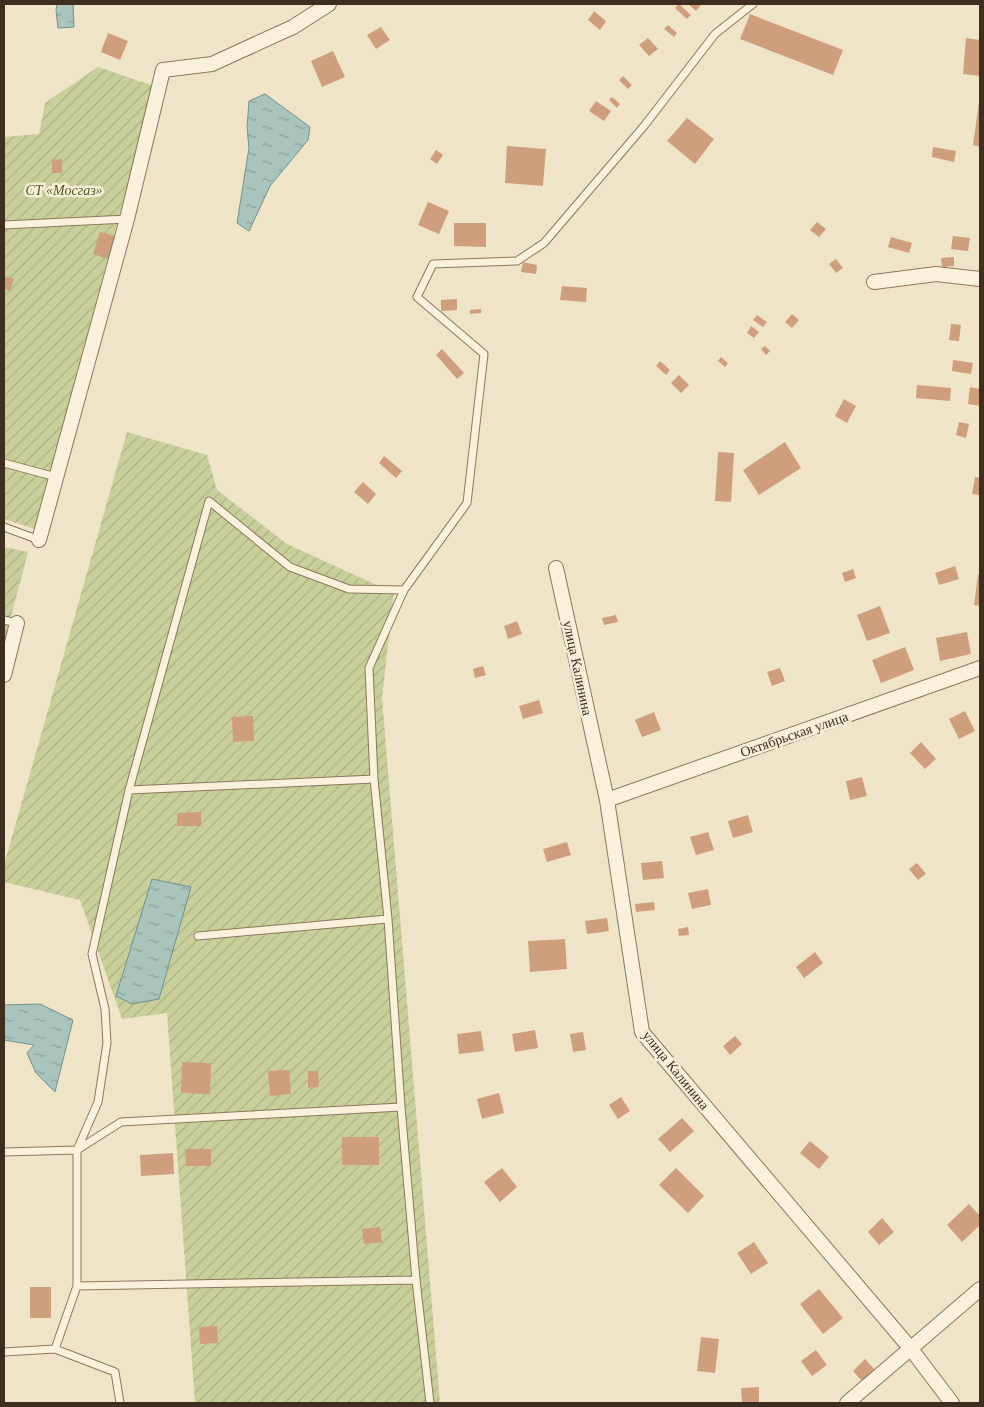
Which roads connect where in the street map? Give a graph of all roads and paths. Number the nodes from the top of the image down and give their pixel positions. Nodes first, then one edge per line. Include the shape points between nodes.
1 (328, 4) edge
2 (753, 4) edge
3 (127, 219) junction
4 (4, 225) edge
5 (980, 279) edge
6 (874, 282) dead end
7 (4, 463) edge
8 (56, 477) junction
9 (4, 528) edge
10 (39, 540) joint
11 (556, 568) dead end
12 (404, 590) junction
13 (11, 622) edge
14 (980, 668) edge
15 (4, 675) edge
16 (374, 779) junction
17 (129, 790) junction
18 (607, 800) junction
19 (388, 919) junction
20 (198, 936) dead end
21 (400, 1107) junction
22 (77, 1150) junction
23 (4, 1152) edge
24 (416, 1280) junction
25 (77, 1286) junction
26 (980, 1289) edge
27 (55, 1349) junction
28 (911, 1349) junction
29 (4, 1352) edge
30 (120, 1403) edge
31 (430, 1403) edge
32 (847, 1403) edge
33 (952, 1403) edge

1 - 3 street via 293,26 212,64 163,70
2 - 12 lane via 715,34 644,126 544,243 517,261 433,264 418,297 484,354 467,504
3 - 4 lane
3 - 8 street
5 - 6 street via 936,274
7 - 8 lane
8 - 10 street
9 - 10 lane
11 - 18 street, улица Калинина
12 - 16 lane via 369,668
12 - 17 lane via 350,589 290,567 209,500
13 - 15 street
14 - 18 street, Октябрьская улица
16 - 17 lane
16 - 19 lane
17 - 22 lane via 92,954 105,1009 107,1043 98,1102
18 - 28 street, улица Калинина via 642,1032
19 - 20 lane
19 - 21 lane
21 - 22 lane via 121,1122
21 - 24 lane
22 - 23 lane
22 - 25 lane
24 - 25 lane
24 - 31 lane
25 - 27 lane
26 - 28 street
27 - 29 lane
27 - 30 lane via 115,1372
28 - 32 street
28 - 33 street, улица Калинина

